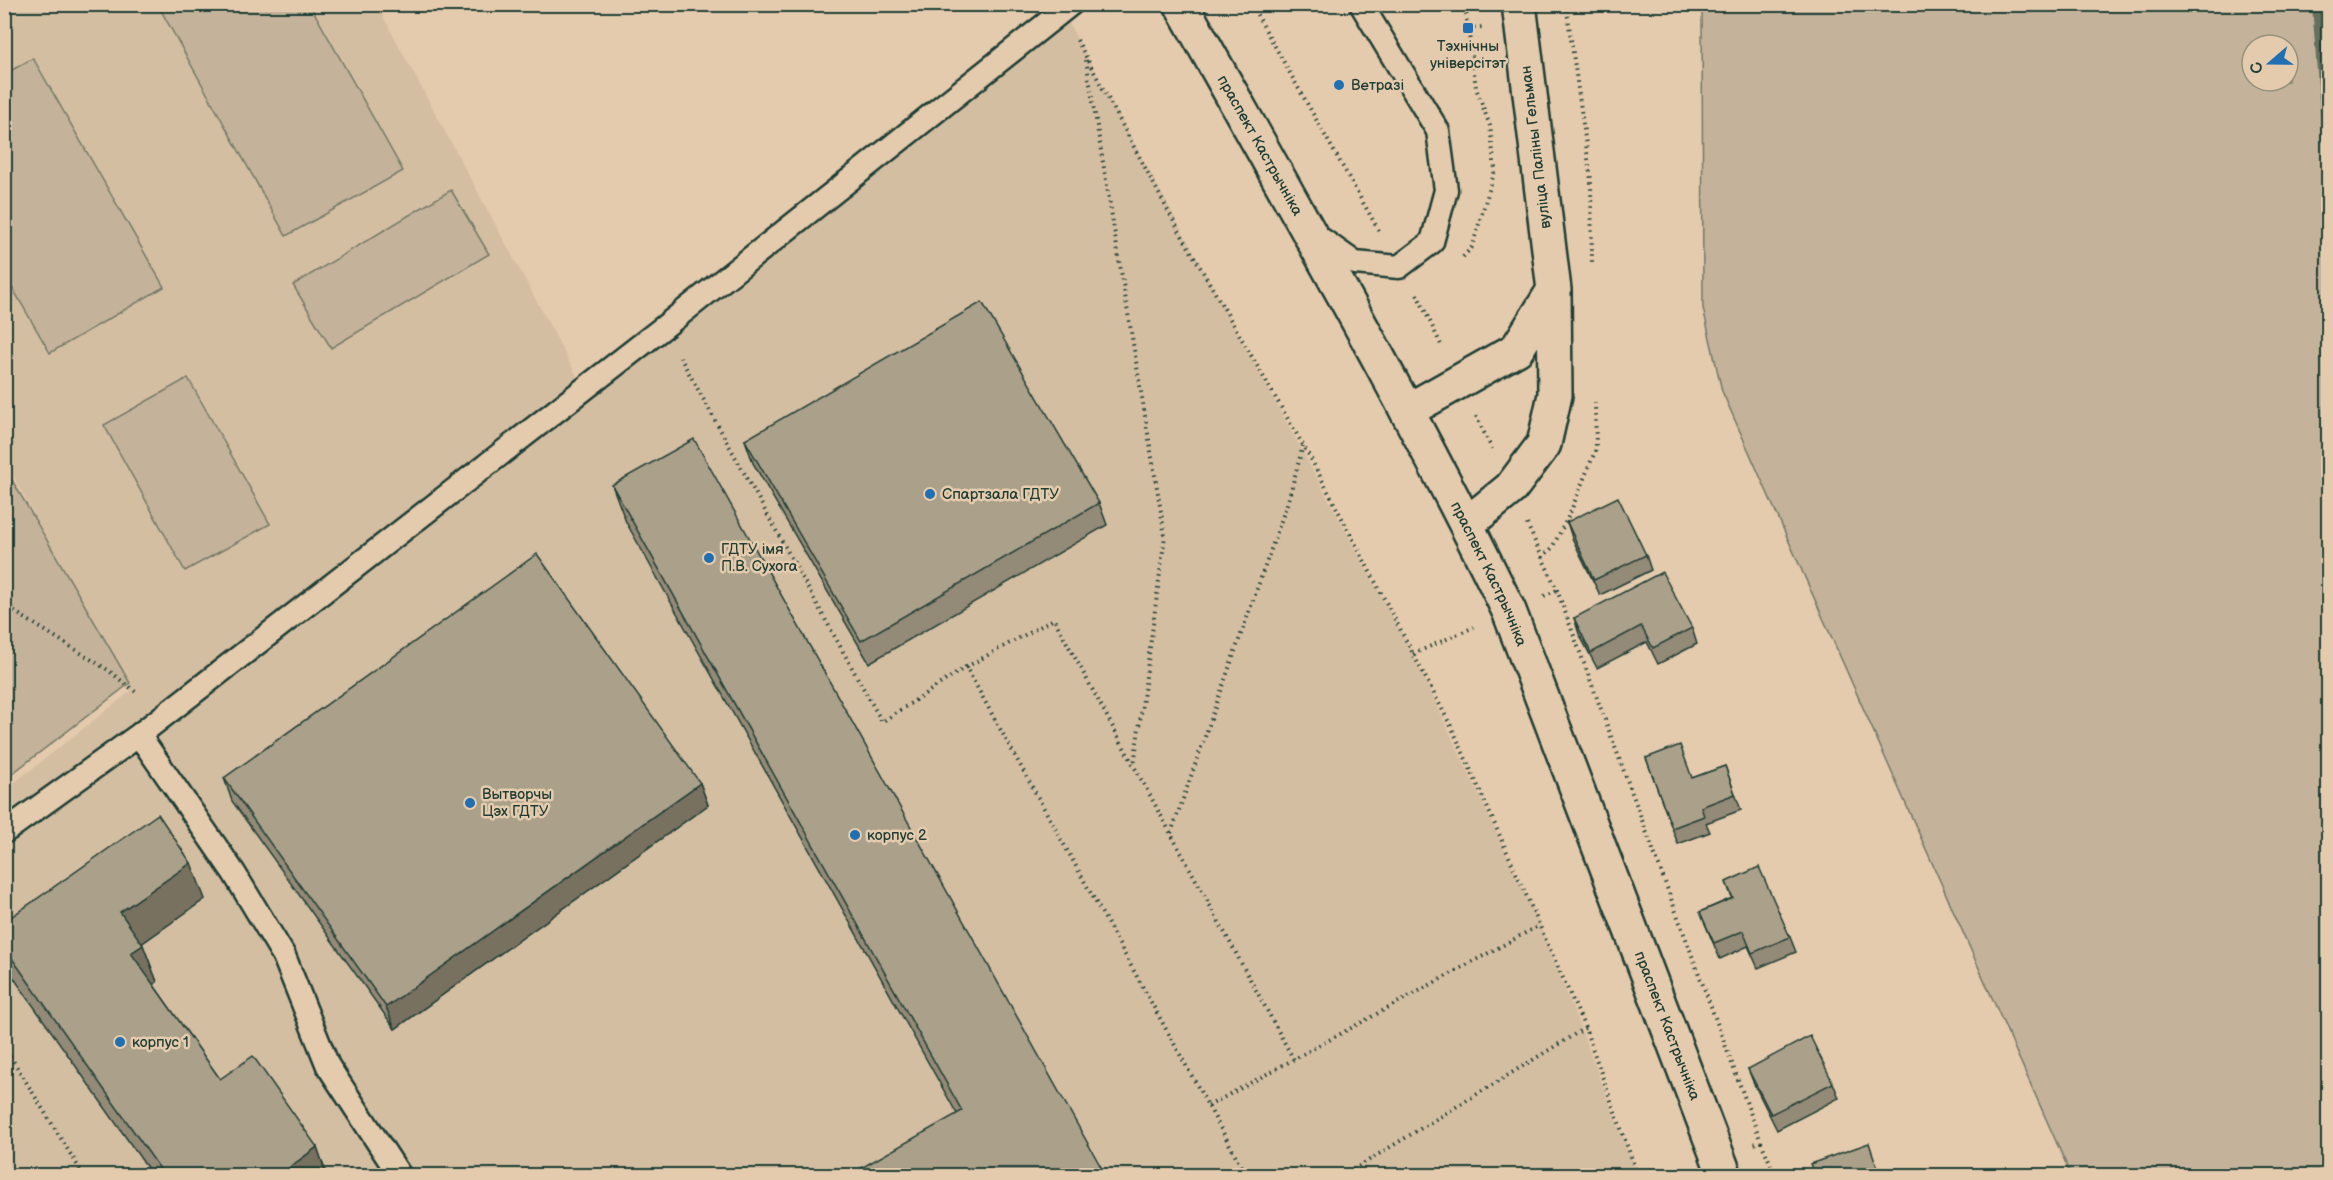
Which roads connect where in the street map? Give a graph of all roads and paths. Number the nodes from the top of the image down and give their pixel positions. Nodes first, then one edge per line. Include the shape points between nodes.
1 (1181, 4) edge
2 (1361, 4) edge
3 (1465, 4) edge
4 (1519, 4) edge
5 (1066, 8) edge
6 (1085, 56) junction
7 (1476, 87) dead end
8 (1305, 228) junction
9 (1554, 290) junction
10 (664, 327) junction
11 (1407, 411) junction
12 (1303, 446) junction
13 (1467, 524) junction
14 (4, 604) edge
15 (966, 667) junction
16 (164, 715) junction
17 (139, 735) junction
18 (1134, 765) junction
19 (4, 832) edge
20 (1171, 833) junction
21 (1540, 925) junction
22 (1585, 1028) junction
23 (4, 1046) edge
24 (1294, 1060) junction
25 (1208, 1106) junction
26 (1761, 1142) dead end
27 (84, 1176) edge
28 (400, 1176) edge
29 (1247, 1176) edge
30 (1343, 1176) edge
31 (1638, 1176) edge
32 (1725, 1176) edge
33 (1776, 1176) edge

1 - 8 main road, праспект Кастрычніка
2 - 8 lane via 1438,131 1446,190 1432,242 1399,267 1356,262
3 - 7 path
4 - 9 main road, вуліца Паліны Гельман
5 - 6 path
5 - 10 lane
6 - 12 path via 1173,220
6 - 18 path via 1165,536
8 - 11 main road, праспект Кастрычніка
9 - 11 main road via 1517,349
9 - 13 main road, вуліца Паліны Гельман via 1555,395 1544,444 1511,488
10 - 15 path via 882,722
10 - 16 lane
11 - 13 main road, праспект Кастрычніка
12 - 20 path via 1288,501
12 - 21 path via 1454,730
13 - 32 main road, праспект Кастрычніка via 1509,611
14 - 16 path via 108,670
15 - 18 path via 1054,619
15 - 25 path
16 - 17 lane
17 - 19 lane
17 - 28 lane via 234,873 284,956 328,1066
18 - 20 path
20 - 24 path
21 - 22 path
21 - 24 path
22 - 30 path
22 - 31 path
23 - 27 path
24 - 25 path
25 - 29 path
26 - 33 path

